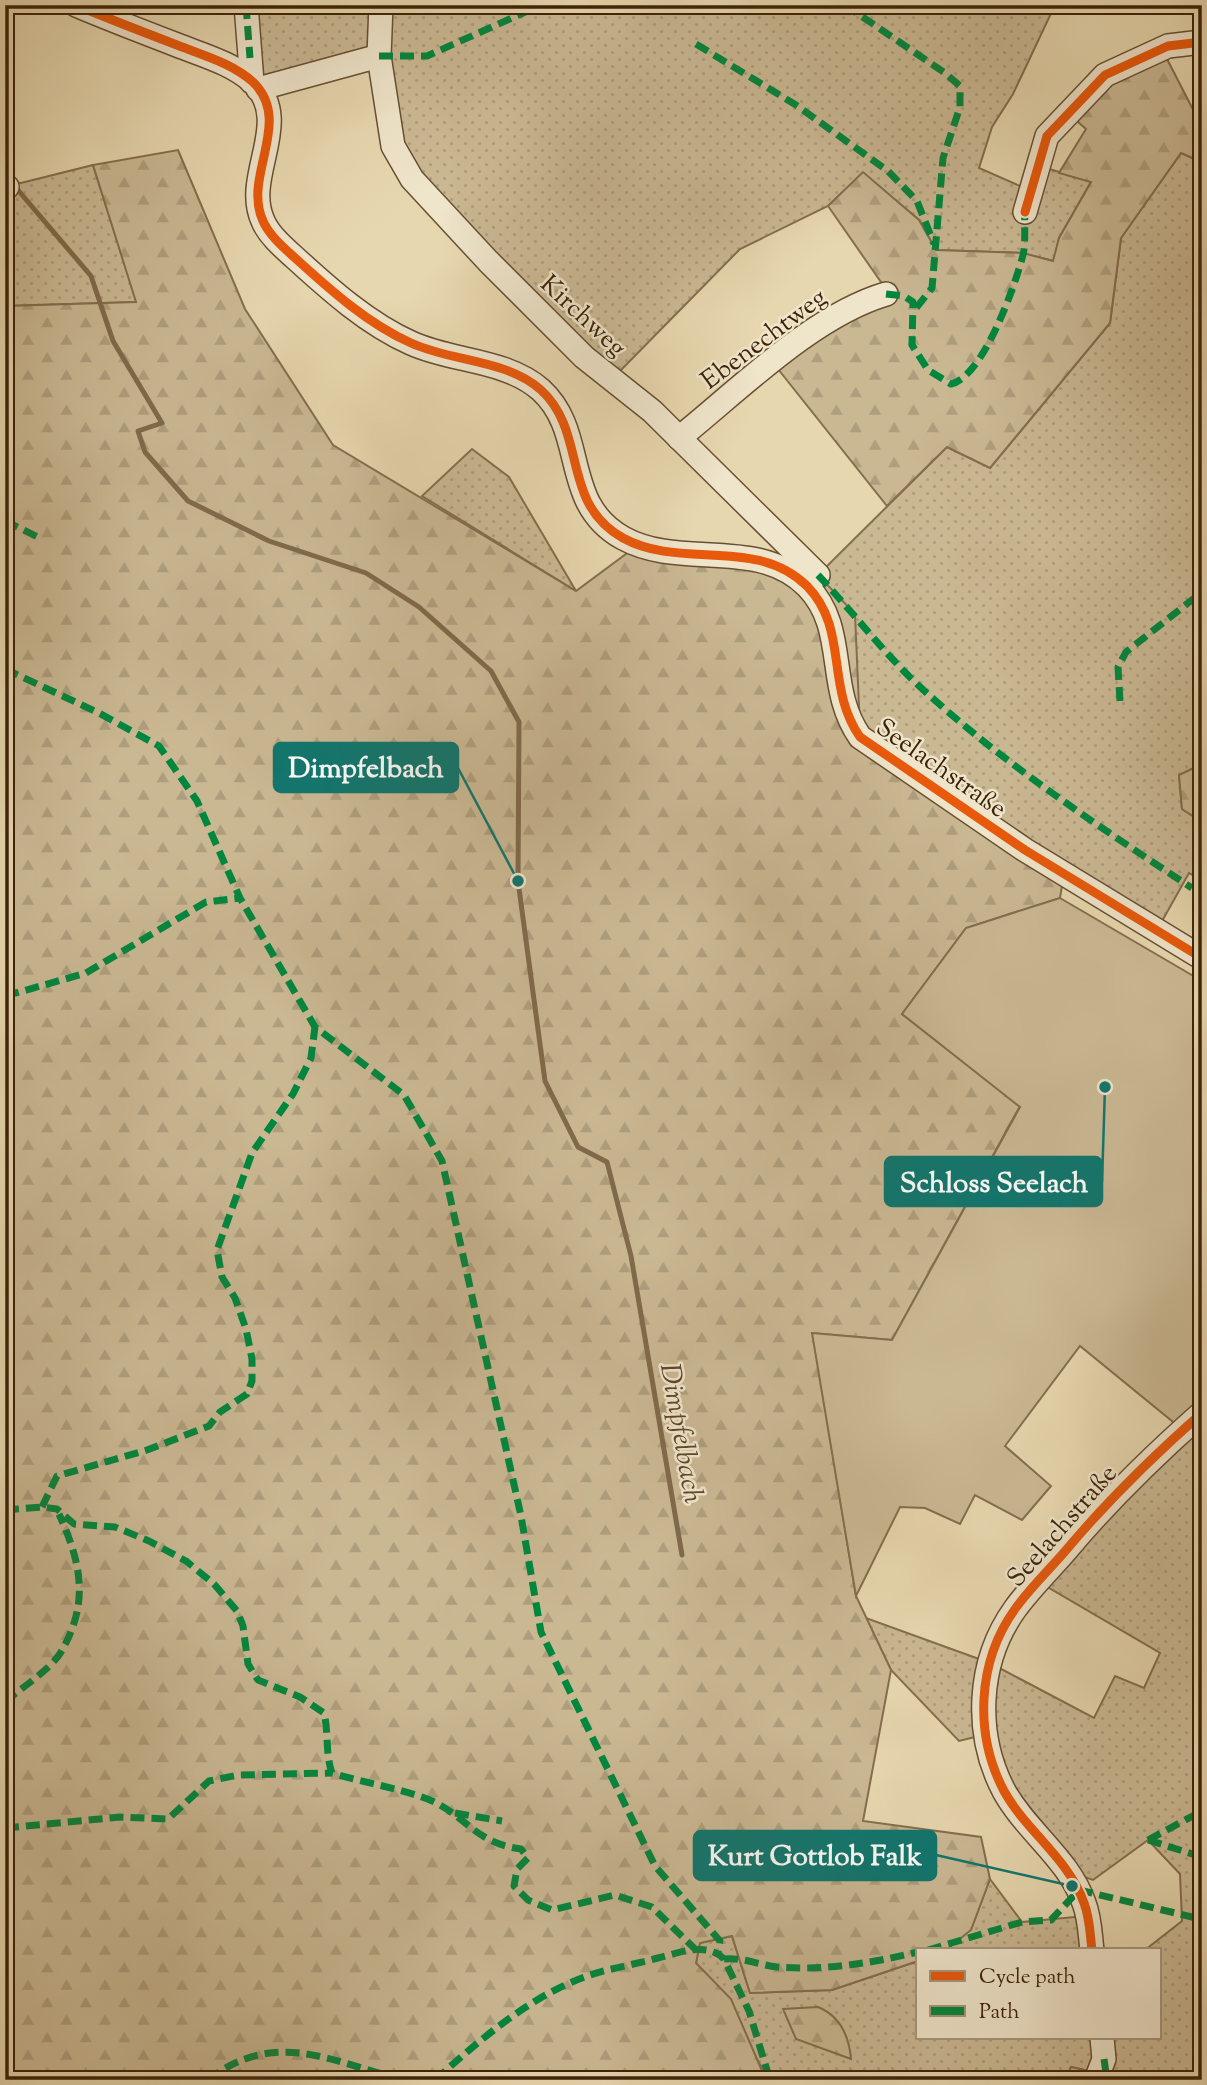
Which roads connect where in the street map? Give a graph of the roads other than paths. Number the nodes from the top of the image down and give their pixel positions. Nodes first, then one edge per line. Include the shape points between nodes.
1 (76, 5) edge
2 (246, 5) edge
3 (381, 5) edge
4 (1202, 42) edge
5 (379, 56) junction
6 (255, 85) junction
7 (1024, 212) dead end
8 (886, 294) dead end
9 (679, 438) junction
10 (818, 575) dead end
11 (1202, 957) edge
12 (1202, 1413) edge
13 (1092, 1948) edge

1 - 6 street via 229,65
2 - 6 street, Seelachstraße
3 - 5 street, Kirchweg
4 - 7 street via 1168,46 1105,75 1047,136
5 - 6 street
5 - 9 street, Kirchweg via 393,146 412,179 584,357
6 - 11 street, Seelachstraße via 265,100 270,126 257,203 268,231 295,258 398,337 504,370 539,388 564,422 585,499 602,522 625,539 653,549 756,558 791,573 810,589 825,612 841,698 860,737 1014,843
8 - 9 street, Ebenechtweg via 860,302 809,332
9 - 10 street, Kirchweg
12 - 13 street, Seelachstraße via 1117,1489 1026,1596 996,1644 985,1682 986,1739 997,1775 1015,1809 1079,1890

